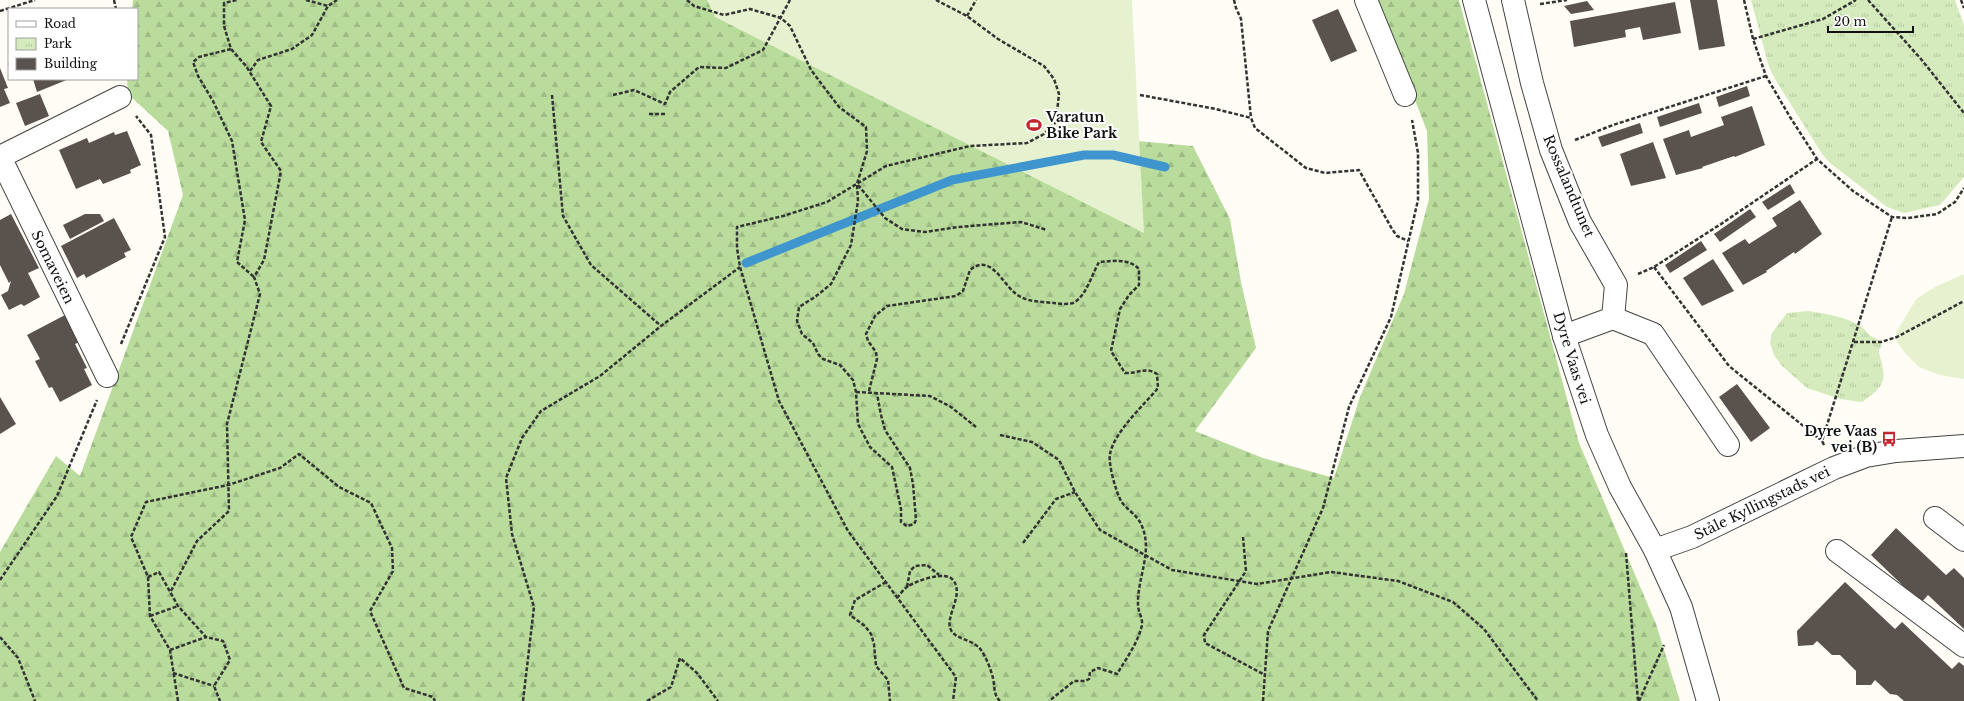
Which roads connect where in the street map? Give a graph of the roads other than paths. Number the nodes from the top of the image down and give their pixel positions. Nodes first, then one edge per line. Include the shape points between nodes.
1 (1366, 0) edge
2 (1474, 0) edge
3 (1513, 0) edge
4 (1405, 95) road end
5 (120, 97) dead end
6 (0, 157) edge
7 (1613, 318) junction
8 (1564, 336) junction
9 (107, 376) dead end
10 (1728, 445) dead end
11 (1964, 446) edge
12 (1935, 518) dead end
13 (1964, 540) edge
14 (1655, 550) junction
15 (1837, 551) dead end
16 (1964, 646) edge
17 (1708, 701) edge

1 - 4 street
2 - 8 street, Dyre Vaas vei
3 - 7 street, Rossalandtunet via 1551,150 1580,222 1616,285
5 - 6 street, Somaveien
6 - 9 street, Somaveien
7 - 8 street
7 - 10 street via 1653,334
8 - 14 street, Dyre Vaas vei via 1596,435 1620,487
11 - 14 street, Ståle Kyllingstads vei via 1866,456 1834,468 1692,537
12 - 13 street
14 - 17 street, Dyre Vaas vei via 1681,608
15 - 16 street

